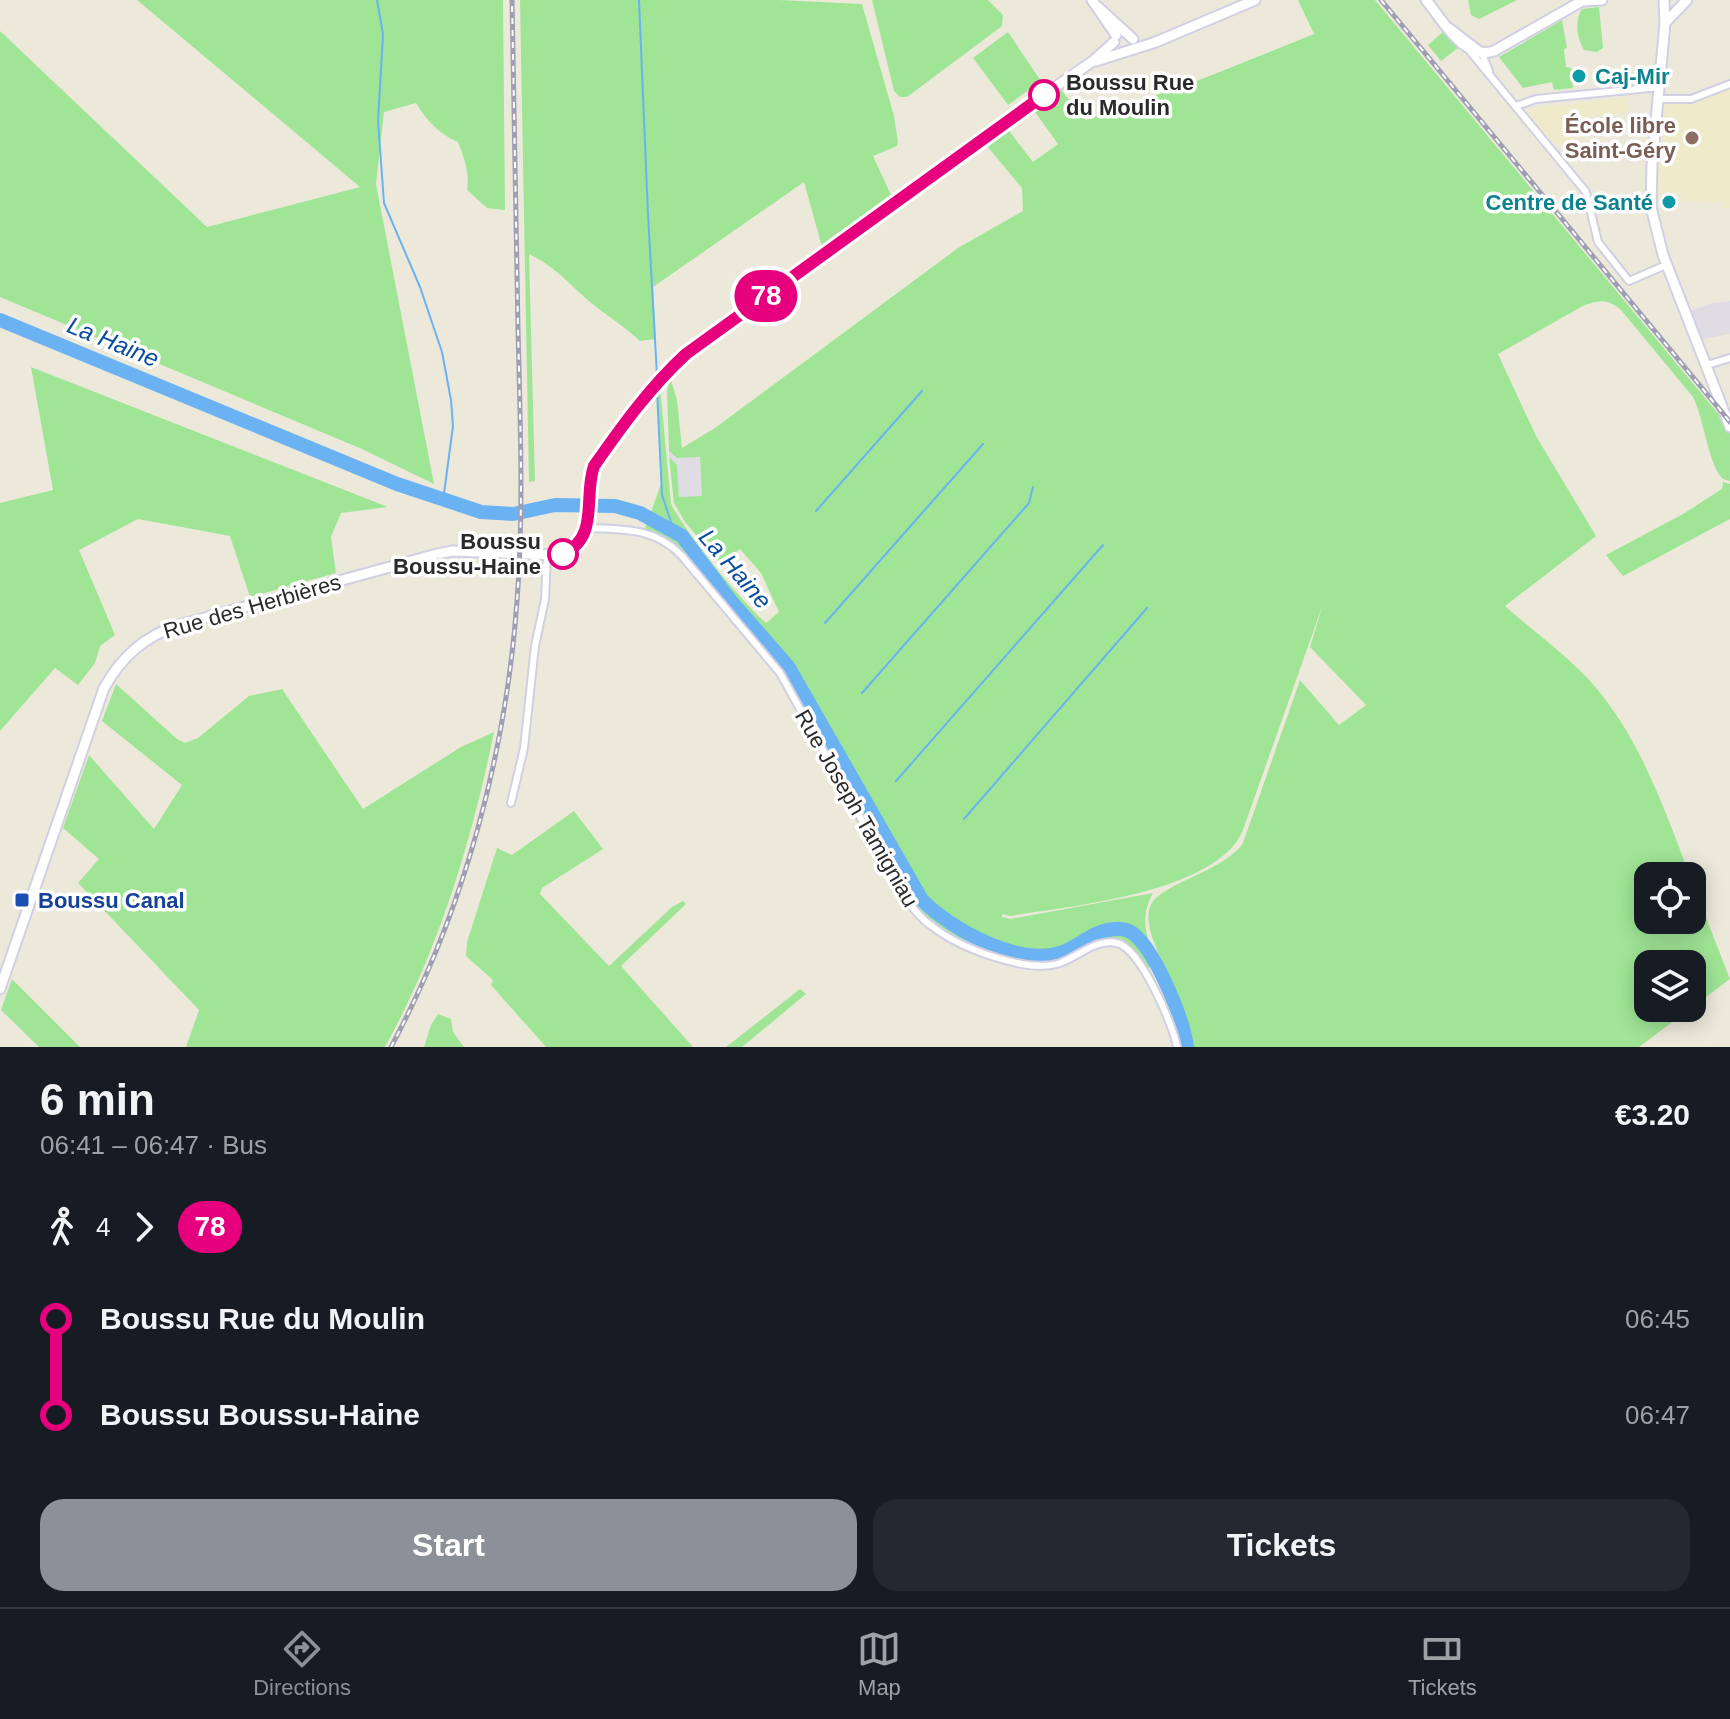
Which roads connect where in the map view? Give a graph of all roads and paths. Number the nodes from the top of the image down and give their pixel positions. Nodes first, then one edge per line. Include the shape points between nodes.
1 (1255, 0) edge
2 (1426, 0) edge
3 (1602, 0) edge
4 (1664, 0) edge
5 (1687, 0) edge
6 (1582, 1) edge
7 (1095, 3) edge
8 (1665, 23) junction
9 (1446, 24) junction
10 (1172, 35) junction
11 (1118, 36) junction
12 (1133, 39) junction
13 (1126, 50) junction
14 (1469, 50) junction
15 (1488, 55) junction
16 (1093, 61) junction
17 (1491, 74) junction
18 (1730, 84) edge
19 (1660, 87) junction
20 (1659, 99) junction
21 (1516, 106) junction
22 (1666, 265) junction
23 (1730, 358) edge
24 (1707, 365) junction
25 (1720, 403) junction
26 (1730, 414) edge
27 (1730, 427) edge
28 (588, 528) junction
29 (547, 555) junction
30 (511, 803) dead end
31 (0, 989) edge
32 (1177, 1047) edge

1 - 10 street
2 - 9 street
3 - 6 street
4 - 8 street
5 - 8 street
6 - 15 street
7 - 11 street
8 - 19 street
9 - 14 street
9 - 15 street
10 - 12 street
10 - 13 street
11 - 12 street
11 - 13 street via 1117,48
11 - 16 street
12 - 13 street
13 - 16 street
14 - 15 street
14 - 17 street
15 - 17 street
16 - 28 street via 686,354 649,392 594,466
17 - 21 street
18 - 20 street via 1691,99
19 - 20 street
19 - 21 street via 1536,99
20 - 22 street via 1650,194
21 - 22 street via 1586,192 1598,242 1629,281
22 - 24 street
23 - 24 street
24 - 25 street
25 - 26 street
25 - 27 street
28 - 29 street via 570,550
28 - 32 street, Rue Joseph Tamigniau via 644,532 668,542 681,555 780,673 904,896 923,919 959,943 1025,963 1051,965 1095,945 1122,944 1162,1005
29 - 30 street via 524,748
29 - 31 street, Rue des Herbières via 437,554 179,625 132,650 104,688

